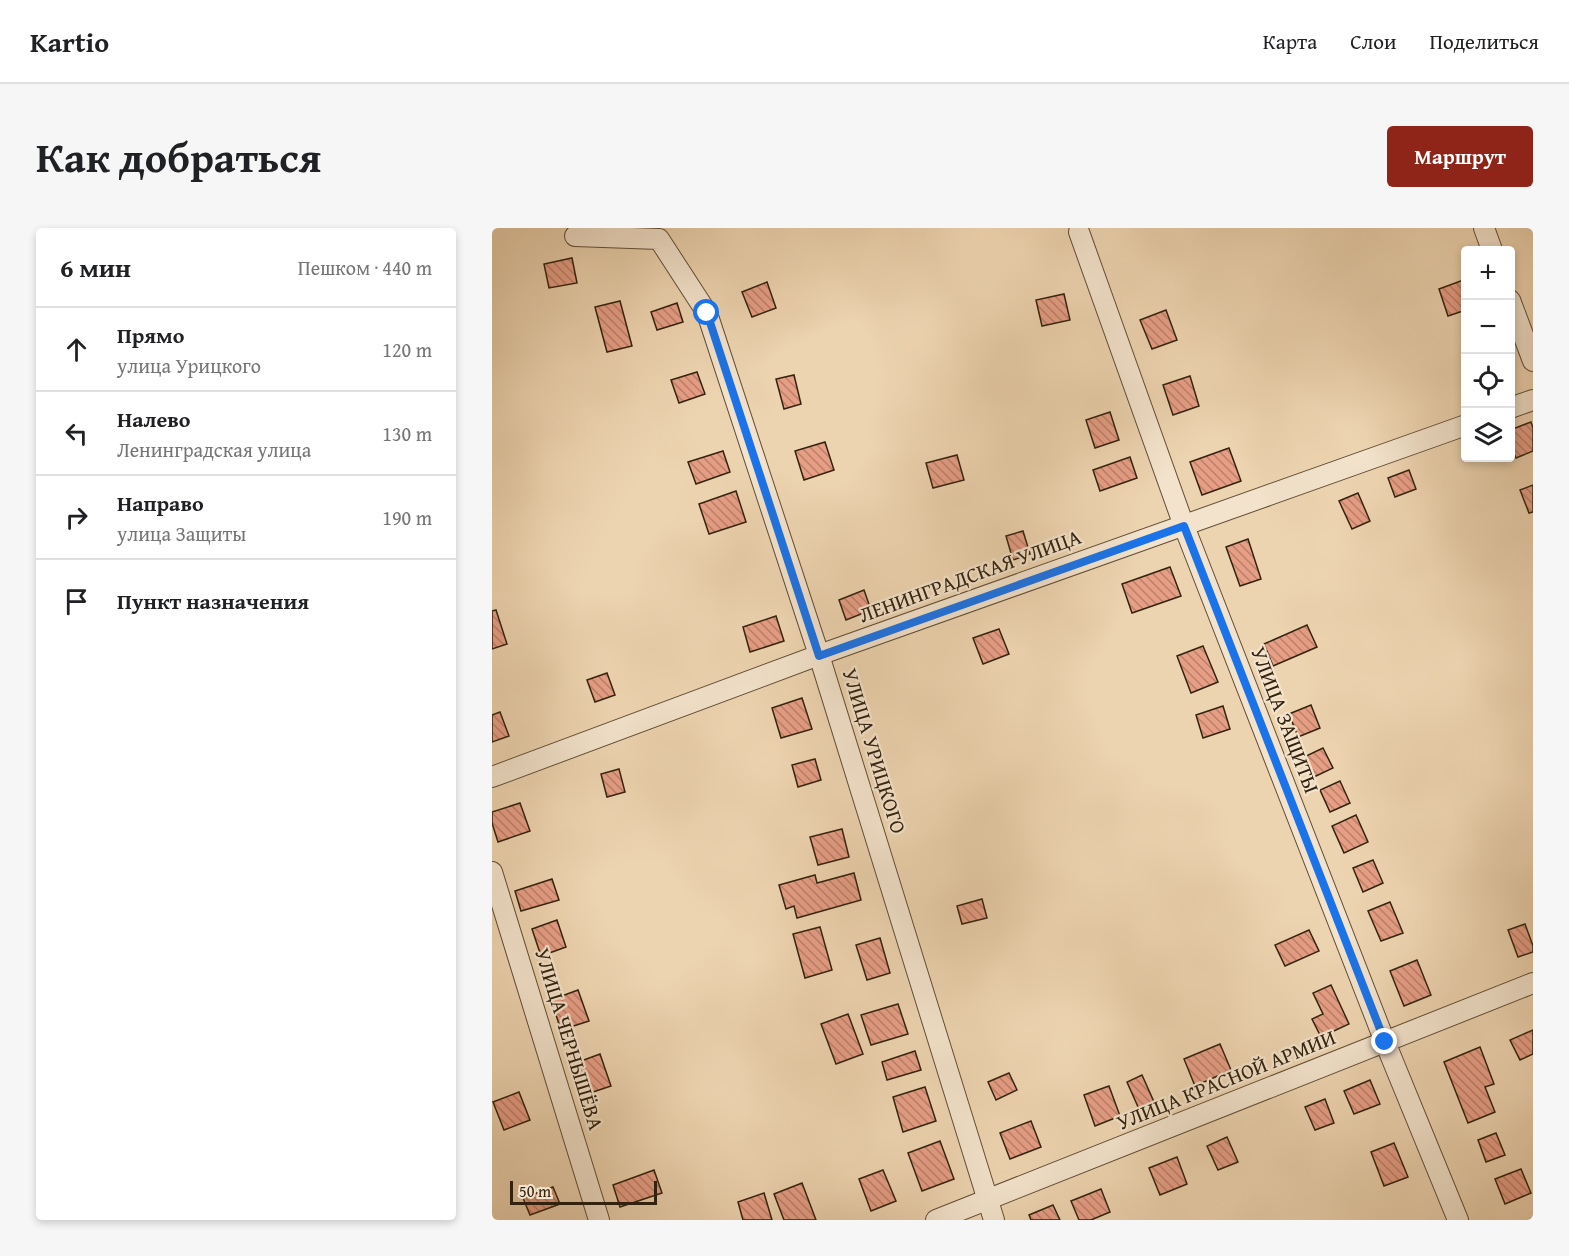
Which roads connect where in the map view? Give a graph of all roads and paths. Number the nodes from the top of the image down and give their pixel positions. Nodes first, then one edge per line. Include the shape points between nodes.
1 (1484, 228) edge
2 (1079, 232) dead end
3 (575, 236) dead end
4 (1491, 246) edge
5 (1515, 313) edge
6 (1533, 361) edge
7 (1533, 400) edge
8 (1515, 406) edge
9 (1461, 426) edge
10 (1184, 526) junction
11 (819, 656) junction
12 (492, 777) edge
13 (492, 873) edge
14 (1533, 983) edge
15 (1385, 1042) junction
16 (987, 1201) junction
17 (599, 1220) edge
18 (936, 1220) edge
19 (994, 1220) edge
20 (1458, 1220) edge

1 - 4 street
2 - 10 street, УЛИЦА ЗАЩИТЫ
3 - 11 street, УЛИЦА УРИЦКОГО via 658,239 707,313
5 - 6 street
7 - 8 street
9 - 10 street, ЛЕНИНГРАДСКАЯ УЛИЦА
10 - 11 street, ЛЕНИНГРАДСКАЯ УЛИЦА
10 - 15 street, УЛИЦА ЗАЩИТЫ
11 - 12 street, ЛЕНИНГРАДСКАЯ УЛИЦА
11 - 16 street, УЛИЦА УРИЦКОГО
13 - 17 street, УЛИЦА ЧЕРНЫШЁВА
14 - 15 street, УЛИЦА КРАСНОЙ АРМИИ
15 - 16 street, УЛИЦА КРАСНОЙ АРМИИ
15 - 20 street, УЛИЦА ЗАЩИТЫ
16 - 18 street, УЛИЦА КРАСНОЙ АРМИИ
16 - 19 street, УЛИЦА УРИЦКОГО

